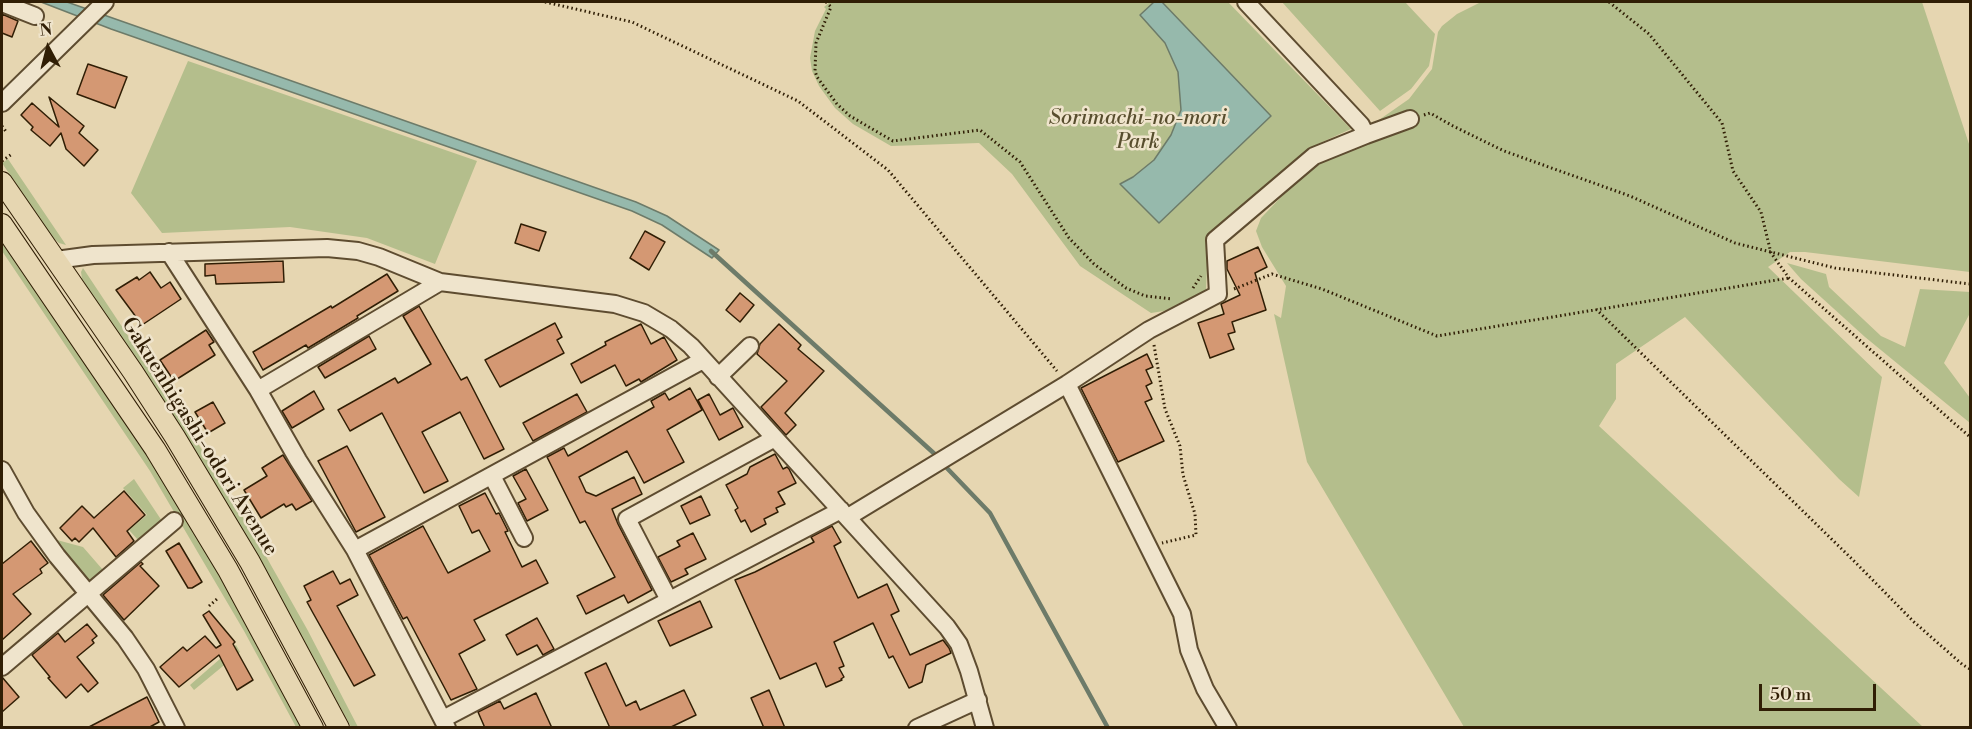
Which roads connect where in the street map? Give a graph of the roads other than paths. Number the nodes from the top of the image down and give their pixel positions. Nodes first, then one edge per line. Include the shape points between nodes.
1 (105, 2) edge
2 (1246, 2) edge
3 (2, 3) edge
4 (35, 16) dead end
5 (2, 103) edge
6 (1410, 119) road end
7 (1363, 130) junction
8 (2, 182) edge
9 (2, 224) edge
10 (169, 252) junction
11 (56, 260) junction
12 (440, 282) junction
13 (750, 346) dead end
14 (703, 360) junction
15 (718, 377) junction
16 (1067, 384) junction
17 (258, 390) junction
18 (776, 438) junction
19 (2, 470) edge
20 (492, 476) junction
21 (845, 514) junction
22 (174, 521) dead end
23 (525, 538) dead end
24 (356, 550) junction
25 (87, 593) junction
26 (669, 600) junction
27 (2, 667) edge
28 (978, 700) junction
29 (445, 723) edge
30 (176, 728) edge
31 (312, 728) edge
32 (339, 728) edge
33 (917, 728) edge
34 (985, 728) edge
35 (1228, 728) edge

1 - 5 street
2 - 7 street
3 - 4 street
6 - 7 street
7 - 16 street via 1314,156 1215,240 1218,294 1149,330
8 - 11 main road, Gakuenhigashi-odori Avenue
9 - 31 main road, Gakuenhigashi-odori Avenue via 155,449 228,570
10 - 11 street
10 - 12 street via 327,248 358,251
10 - 17 street
11 - 32 main road, Gakuenhigashi-odori Avenue via 210,494
12 - 14 street via 615,304 645,313 671,329
12 - 17 street
13 - 15 street
14 - 15 street
14 - 20 street
15 - 18 street
16 - 21 street
16 - 35 street via 1182,614 1189,650 1204,689
17 - 24 street
18 - 21 street
18 - 26 street via 627,519
19 - 25 street via 26,513
20 - 23 street
20 - 24 street
21 - 26 street
21 - 28 street via 947,627 959,644
22 - 25 street
24 - 29 street via 430,705
25 - 27 street
25 - 30 street via 146,669
26 - 29 street
28 - 33 street
28 - 34 street

